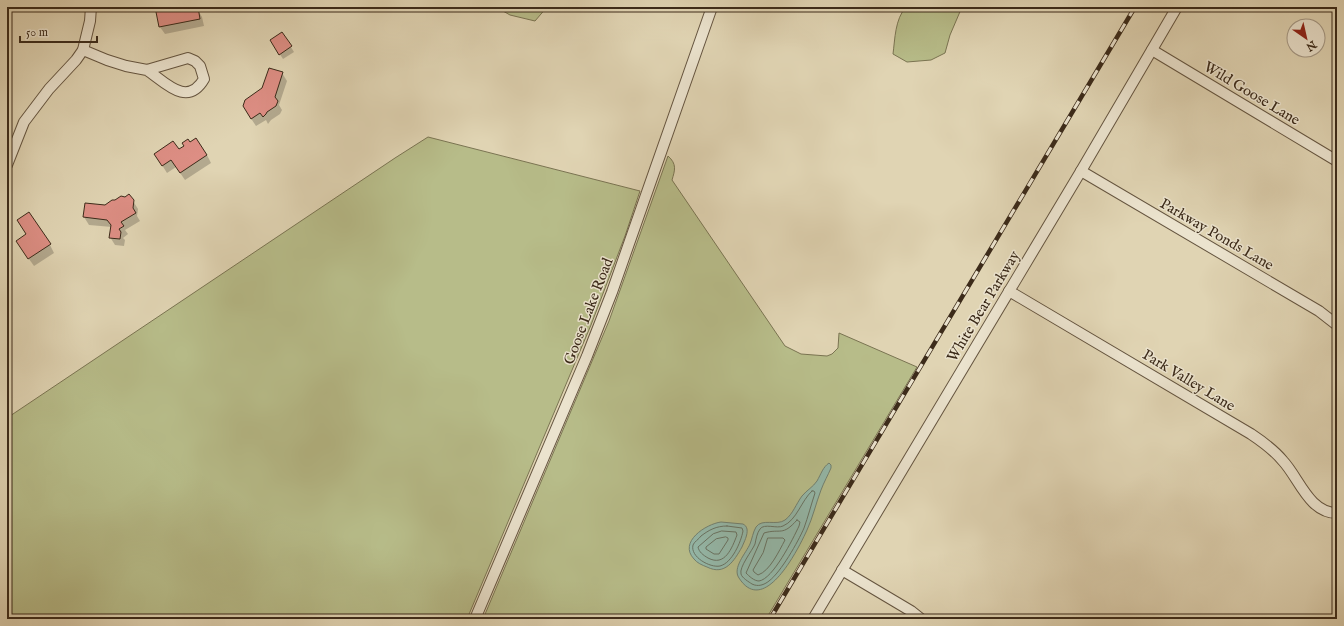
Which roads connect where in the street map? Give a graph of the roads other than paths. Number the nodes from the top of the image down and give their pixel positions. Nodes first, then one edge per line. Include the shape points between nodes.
1 (90, 7) edge
2 (712, 7) edge
3 (1177, 7) edge
4 (83, 50) junction
5 (1152, 50) junction
6 (147, 70) junction
7 (1337, 161) edge
8 (7, 165) edge
9 (1081, 171) junction
10 (1009, 291) junction
11 (1337, 325) edge
12 (1337, 513) edge
13 (842, 570) junction
14 (475, 619) edge
15 (812, 619) edge
16 (921, 619) edge

1 - 4 street via 90,21
2 - 14 street, Goose Lake Road via 612,292
3 - 5 street, White Bear Parkway
4 - 6 street via 113,62
4 - 8 street via 28,116
5 - 7 street, Wild Goose Lane
5 - 9 street, White Bear Parkway
6 - 6 street via 178,92 187,93 195,90 204,79 200,66 195,60 188,58
9 - 10 street, White Bear Parkway
9 - 11 street, Parkway Ponds Lane via 1319,311
10 - 12 street, Park Valley Lane via 1251,434 1283,460 1315,505
10 - 13 street, White Bear Parkway
13 - 15 street, White Bear Parkway
13 - 16 street

